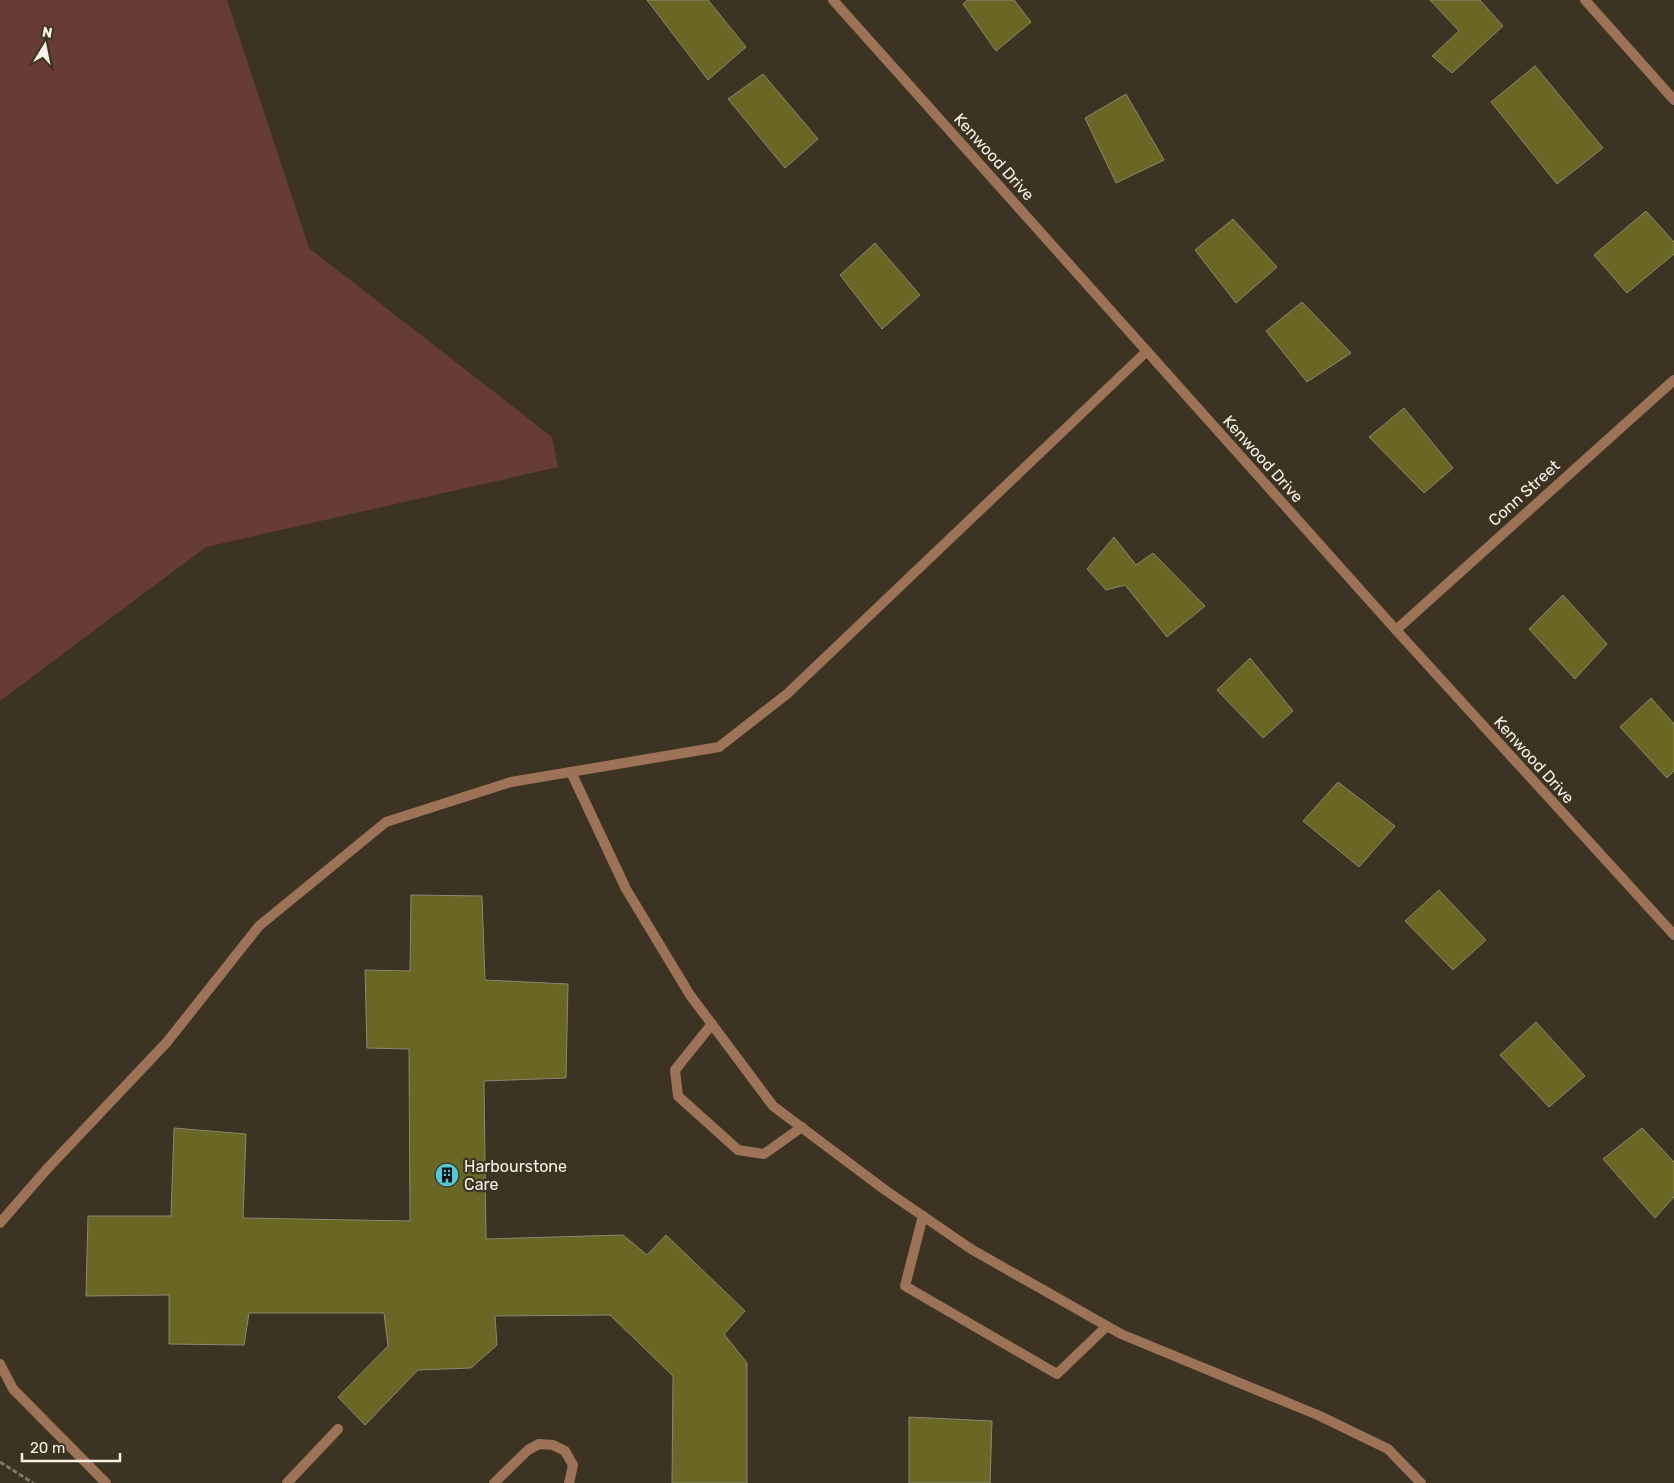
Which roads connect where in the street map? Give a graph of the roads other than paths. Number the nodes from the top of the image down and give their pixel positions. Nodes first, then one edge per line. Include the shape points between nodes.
1 (833, 0) edge
2 (1585, 0) edge
3 (1674, 100) edge
4 (1147, 350) junction
5 (1674, 380) edge
6 (1396, 630) junction
7 (571, 772) junction
8 (1674, 935) edge
9 (712, 1024) junction
10 (802, 1127) junction
11 (923, 1216) junction
12 (0, 1223) edge
13 (1107, 1326) junction
14 (0, 1364) edge
15 (338, 1429) dead end
16 (106, 1483) edge
17 (287, 1483) edge
18 (494, 1483) edge
19 (569, 1483) edge
20 (1421, 1483) edge

1 - 4 street, Kenwood Drive
2 - 3 street
4 - 6 street, Kenwood Drive
4 - 7 street via 787,694 719,747
5 - 6 street, Conn Street
6 - 8 street, Kenwood Drive
7 - 9 street via 626,889 690,995
7 - 12 street via 511,782 386,822 259,926 168,1042
9 - 10 street via 773,1106
9 - 10 street via 675,1070 678,1096 738,1150 764,1154
10 - 11 street
11 - 13 street via 971,1249
11 - 13 street via 905,1286 1057,1374
13 - 20 street via 1150,1347 1320,1416 1388,1449
14 - 16 street via 13,1389
15 - 17 street
18 - 19 street via 528,1450 539,1444 553,1445 565,1451 574,1465

